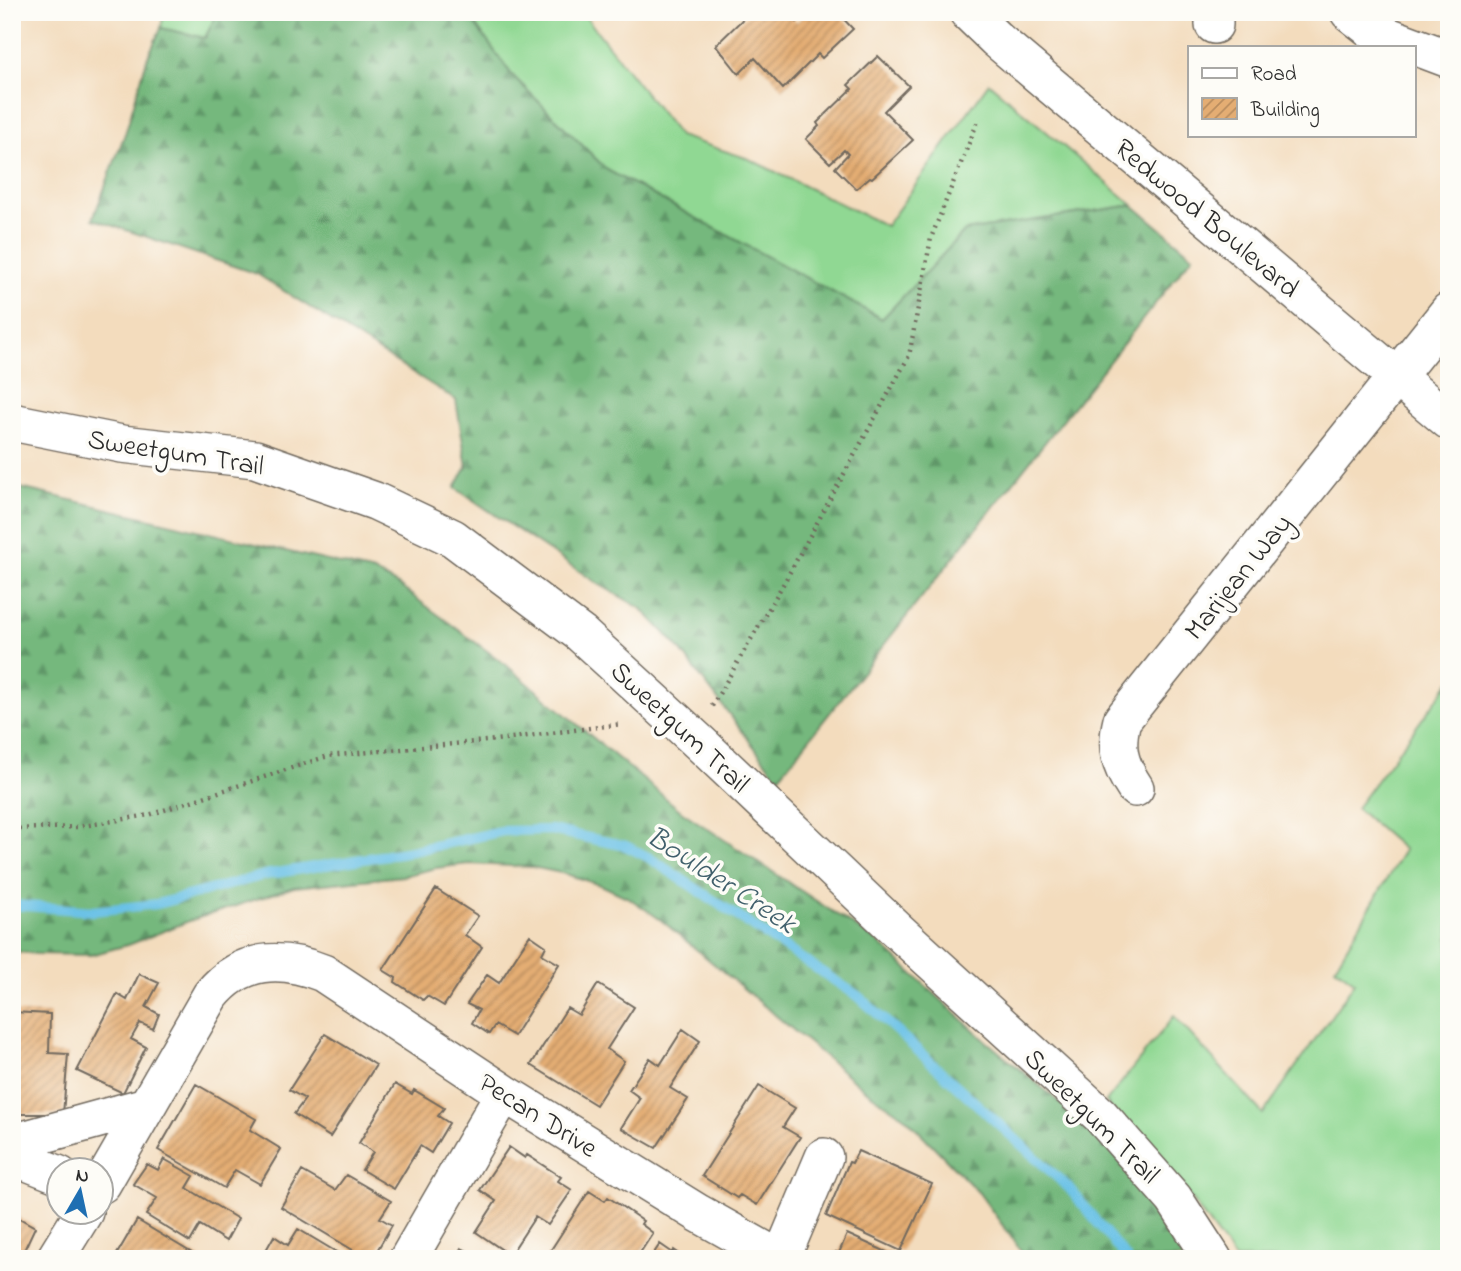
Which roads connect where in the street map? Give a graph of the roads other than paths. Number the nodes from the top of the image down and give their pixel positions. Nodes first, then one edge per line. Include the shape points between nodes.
1 (968, 12) edge
2 (1349, 12) edge
3 (1415, 46) edge
4 (1416, 46) edge
5 (1449, 59) edge
6 (1449, 311) edge
7 (1397, 376) junction
8 (1449, 421) edge
9 (12, 422) edge
10 (1135, 788) dead end
11 (504, 1093) junction
12 (146, 1107) junction
13 (12, 1143) edge
14 (12, 1156) edge
15 (824, 1157) dead end
16 (116, 1160) edge
17 (46, 1169) edge
18 (75, 1226) edge
19 (55, 1259) edge
20 (408, 1259) edge
21 (780, 1259) edge
22 (1213, 1259) edge

1 - 7 street, Redwood Boulevard
2 - 3 street via 1373,30
4 - 5 street
6 - 7 street, Marijean Way
7 - 8 street, Redwood Boulevard
7 - 10 street, Marijean Way via 1122,720 1118,752
9 - 22 street, Sweetgum Trail via 122,444 255,459 375,501 453,538 581,634 1101,1115 1174,1199
11 - 12 street, Pecan Drive via 323,973 281,962 236,972 221,983
11 - 20 street
11 - 21 street, Pecan Drive
12 - 13 street
12 - 16 street
14 - 17 street
15 - 21 street
18 - 19 street

